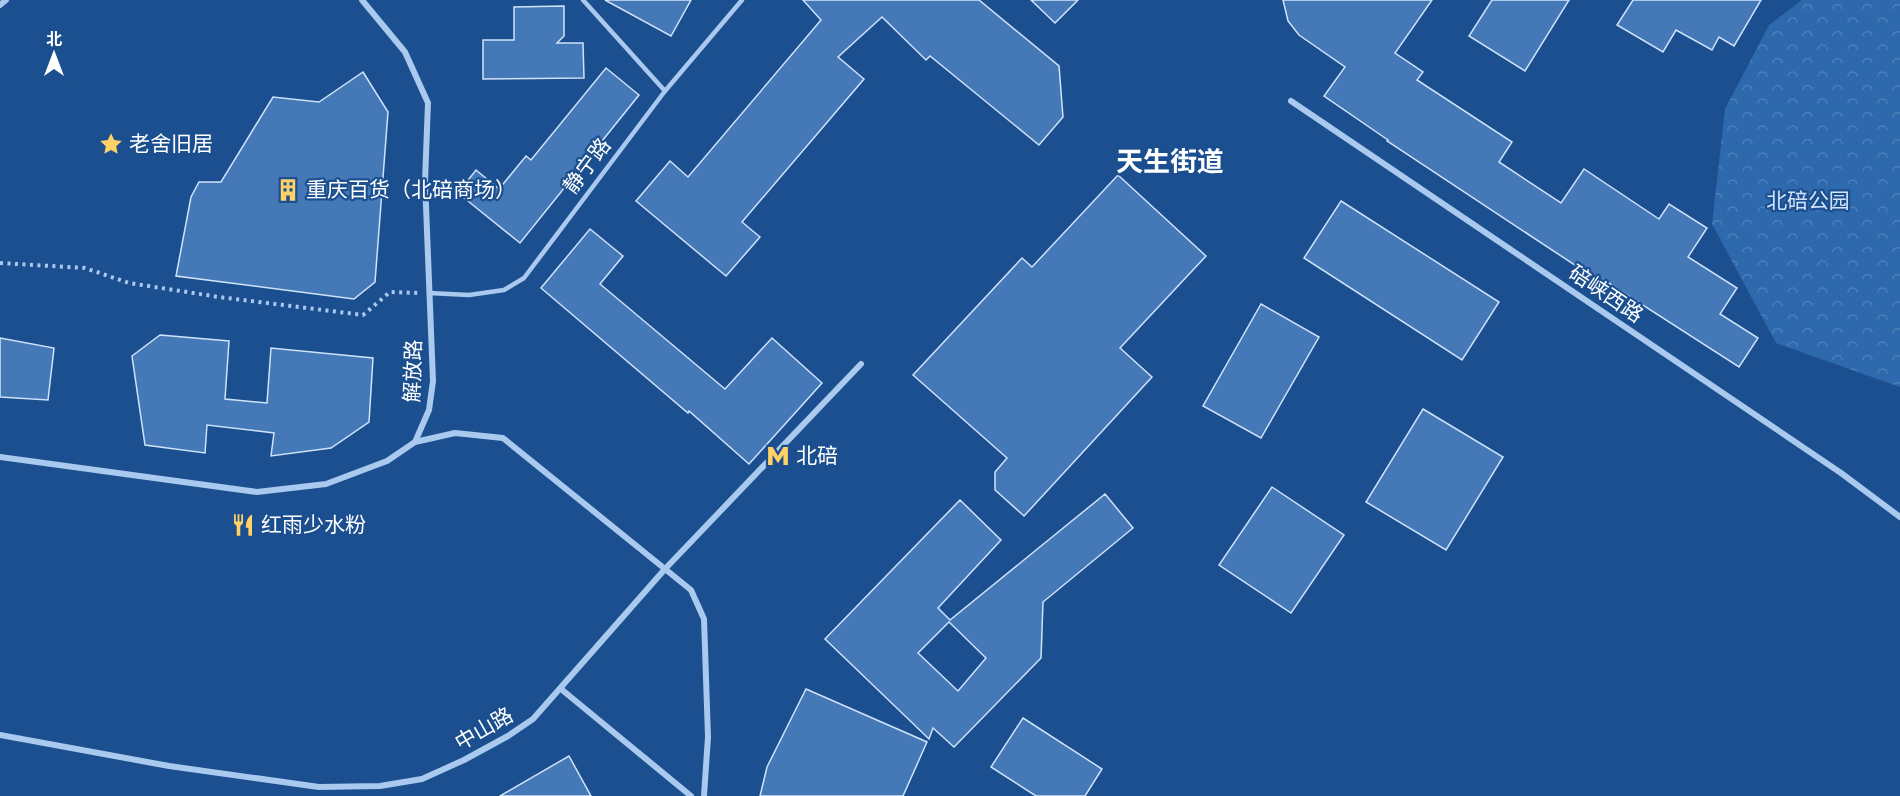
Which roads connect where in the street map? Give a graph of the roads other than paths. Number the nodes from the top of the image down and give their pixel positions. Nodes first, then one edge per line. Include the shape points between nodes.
1 (6, 0) edge
2 (362, 0) edge
3 (583, 0) edge
4 (742, 0) edge
5 (0, 4) edge
6 (665, 90) junction
7 (1291, 101) dead end
8 (429, 293) junction
9 (861, 364) dead end
10 (415, 442) junction
11 (0, 457) edge
12 (1900, 517) edge
13 (664, 569) junction
14 (561, 689) junction
15 (0, 735) edge
16 (692, 796) edge
17 (704, 796) edge

1 - 5 street
2 - 8 street, 解放路 via 405,52 428,103 425,181
3 - 6 lane
4 - 6 lane, 静宁路
6 - 8 lane, 静宁路 via 524,278 504,290 469,295
7 - 12 street, 碚峡西路 via 1832,466
8 - 10 street, 解放路 via 433,381 429,410
9 - 13 street, 中山路
10 - 11 street via 387,461 326,484 257,492
10 - 13 street via 455,433 503,438
13 - 14 street, 中山路
13 - 17 street via 692,590 704,619 708,737
14 - 15 street, 中山路 via 533,719 472,755 422,779 380,786 320,787 169,766
14 - 16 street

